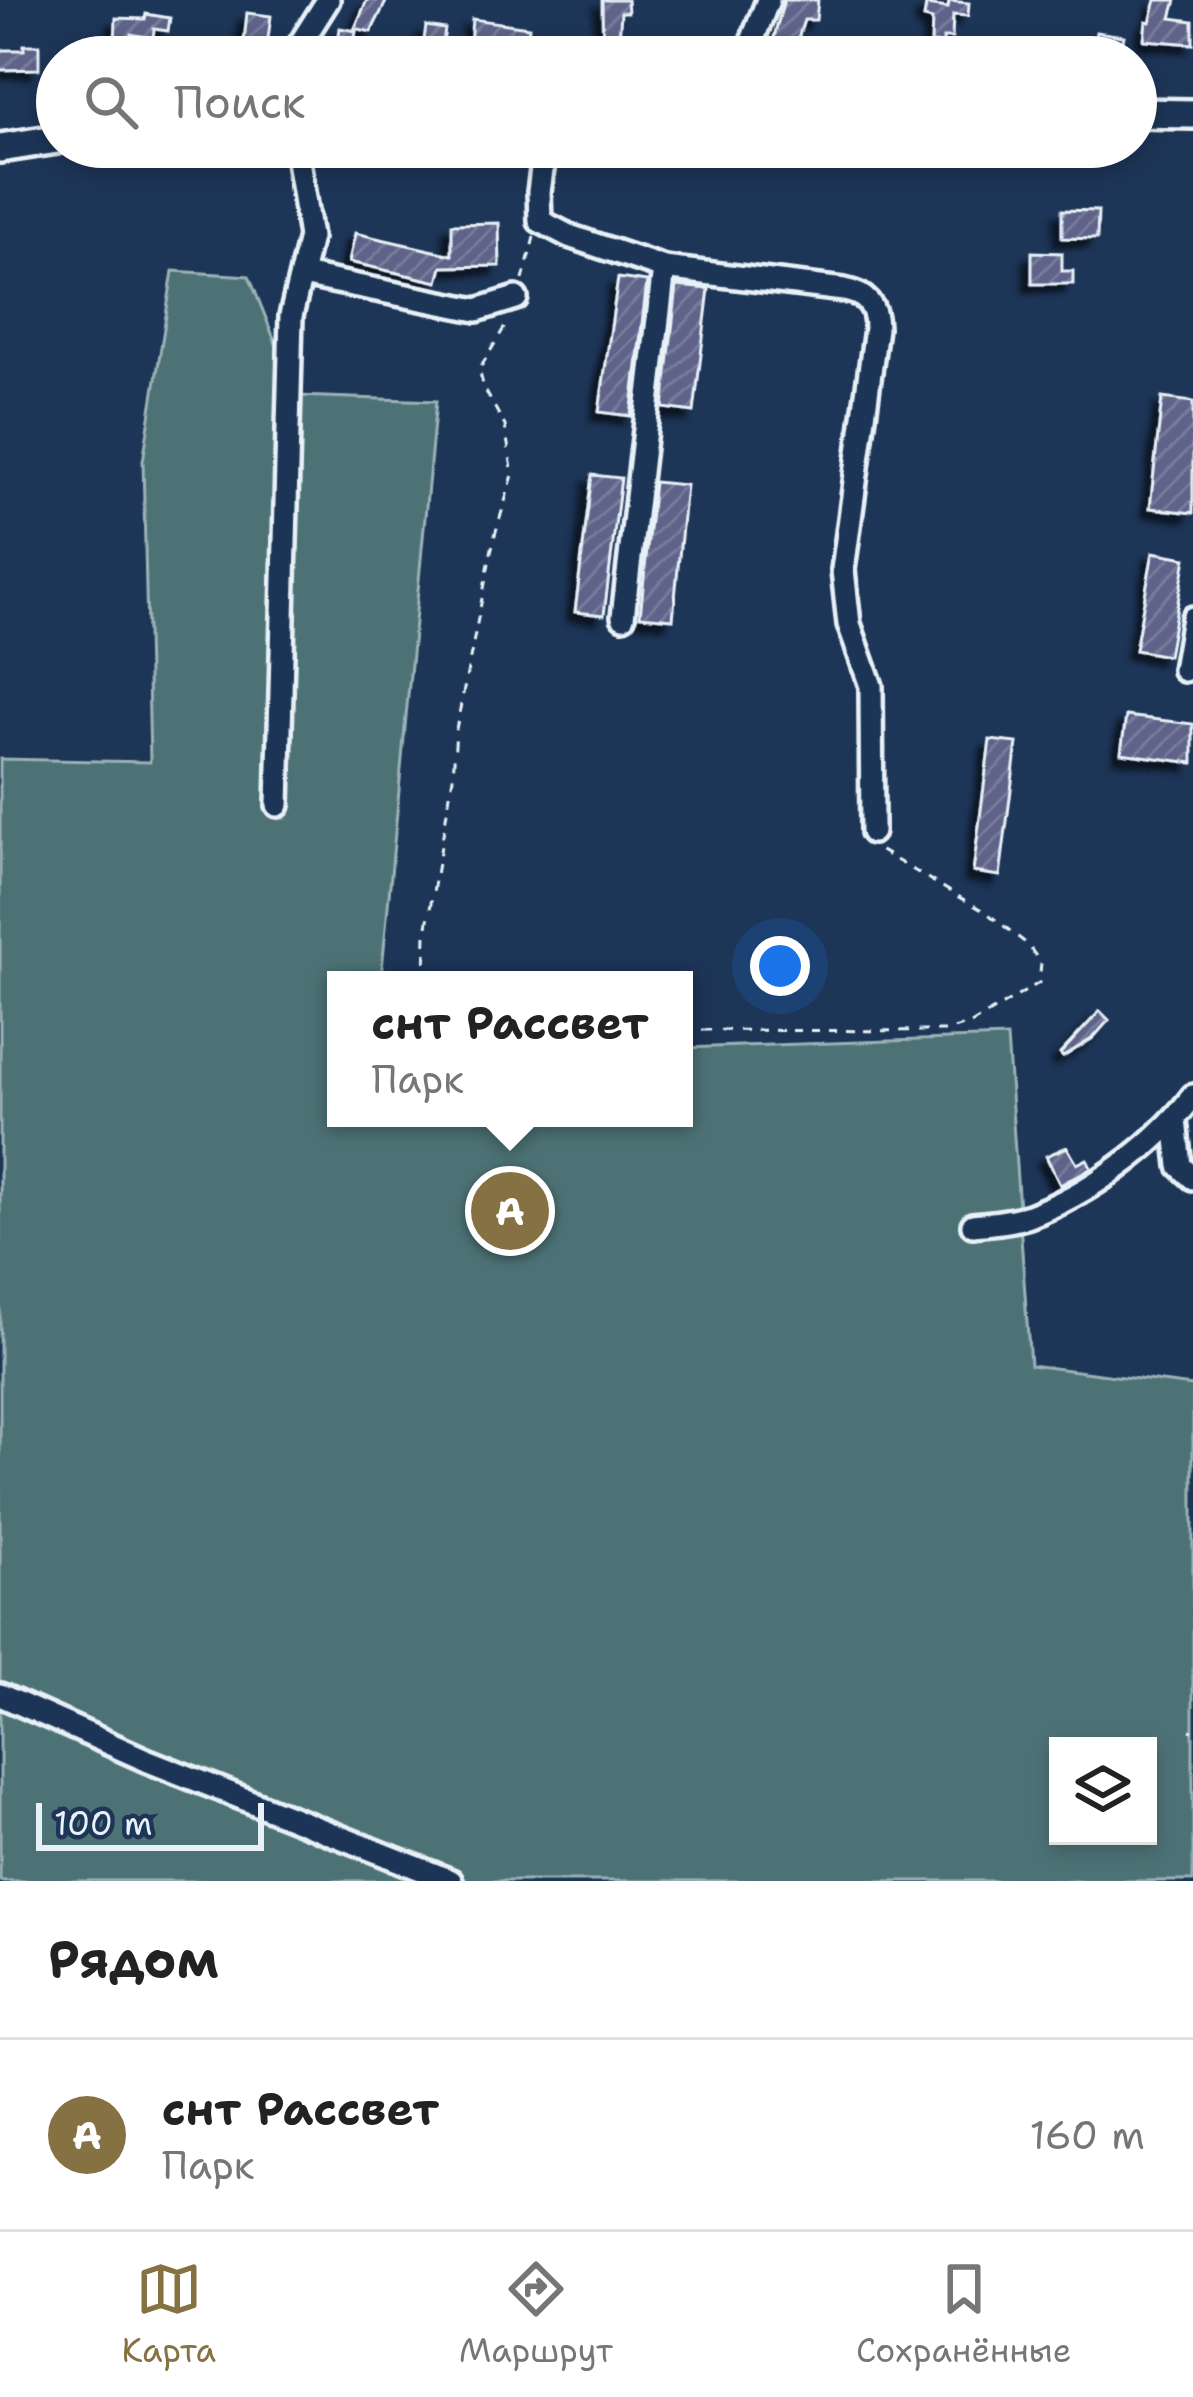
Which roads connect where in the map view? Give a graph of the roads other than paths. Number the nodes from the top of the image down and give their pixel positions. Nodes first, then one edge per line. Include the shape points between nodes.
1 (328, 0) edge
2 (768, 0) edge
3 (305, 36) edge
4 (754, 36) edge
5 (1157, 113) edge
6 (1193, 114) edge
7 (36, 142) edge
8 (0, 148) edge
9 (300, 168) edge
10 (543, 168) edge
11 (664, 268) junction
12 (302, 275) junction
13 (516, 298) road end
14 (623, 617) dead end
15 (1193, 618) edge
16 (1184, 670) dead end
17 (278, 806) dead end
18 (872, 832) road end
19 (1193, 1096) edge
20 (1175, 1120) junction
21 (1193, 1178) edge
22 (974, 1226) dead end
23 (0, 1696) edge
24 (451, 1881) edge

1 - 3 street
2 - 4 street
5 - 6 main road
7 - 8 main road
9 - 12 street via 310,220
10 - 11 street via 538,214 545,226
11 - 14 street
11 - 18 street via 859,293 875,314 843,570 849,624 872,686
12 - 13 street via 466,308
12 - 17 street via 291,316
15 - 16 street
19 - 20 street
20 - 21 street via 1180,1166
20 - 22 street via 1095,1182 1022,1219
23 - 24 street

